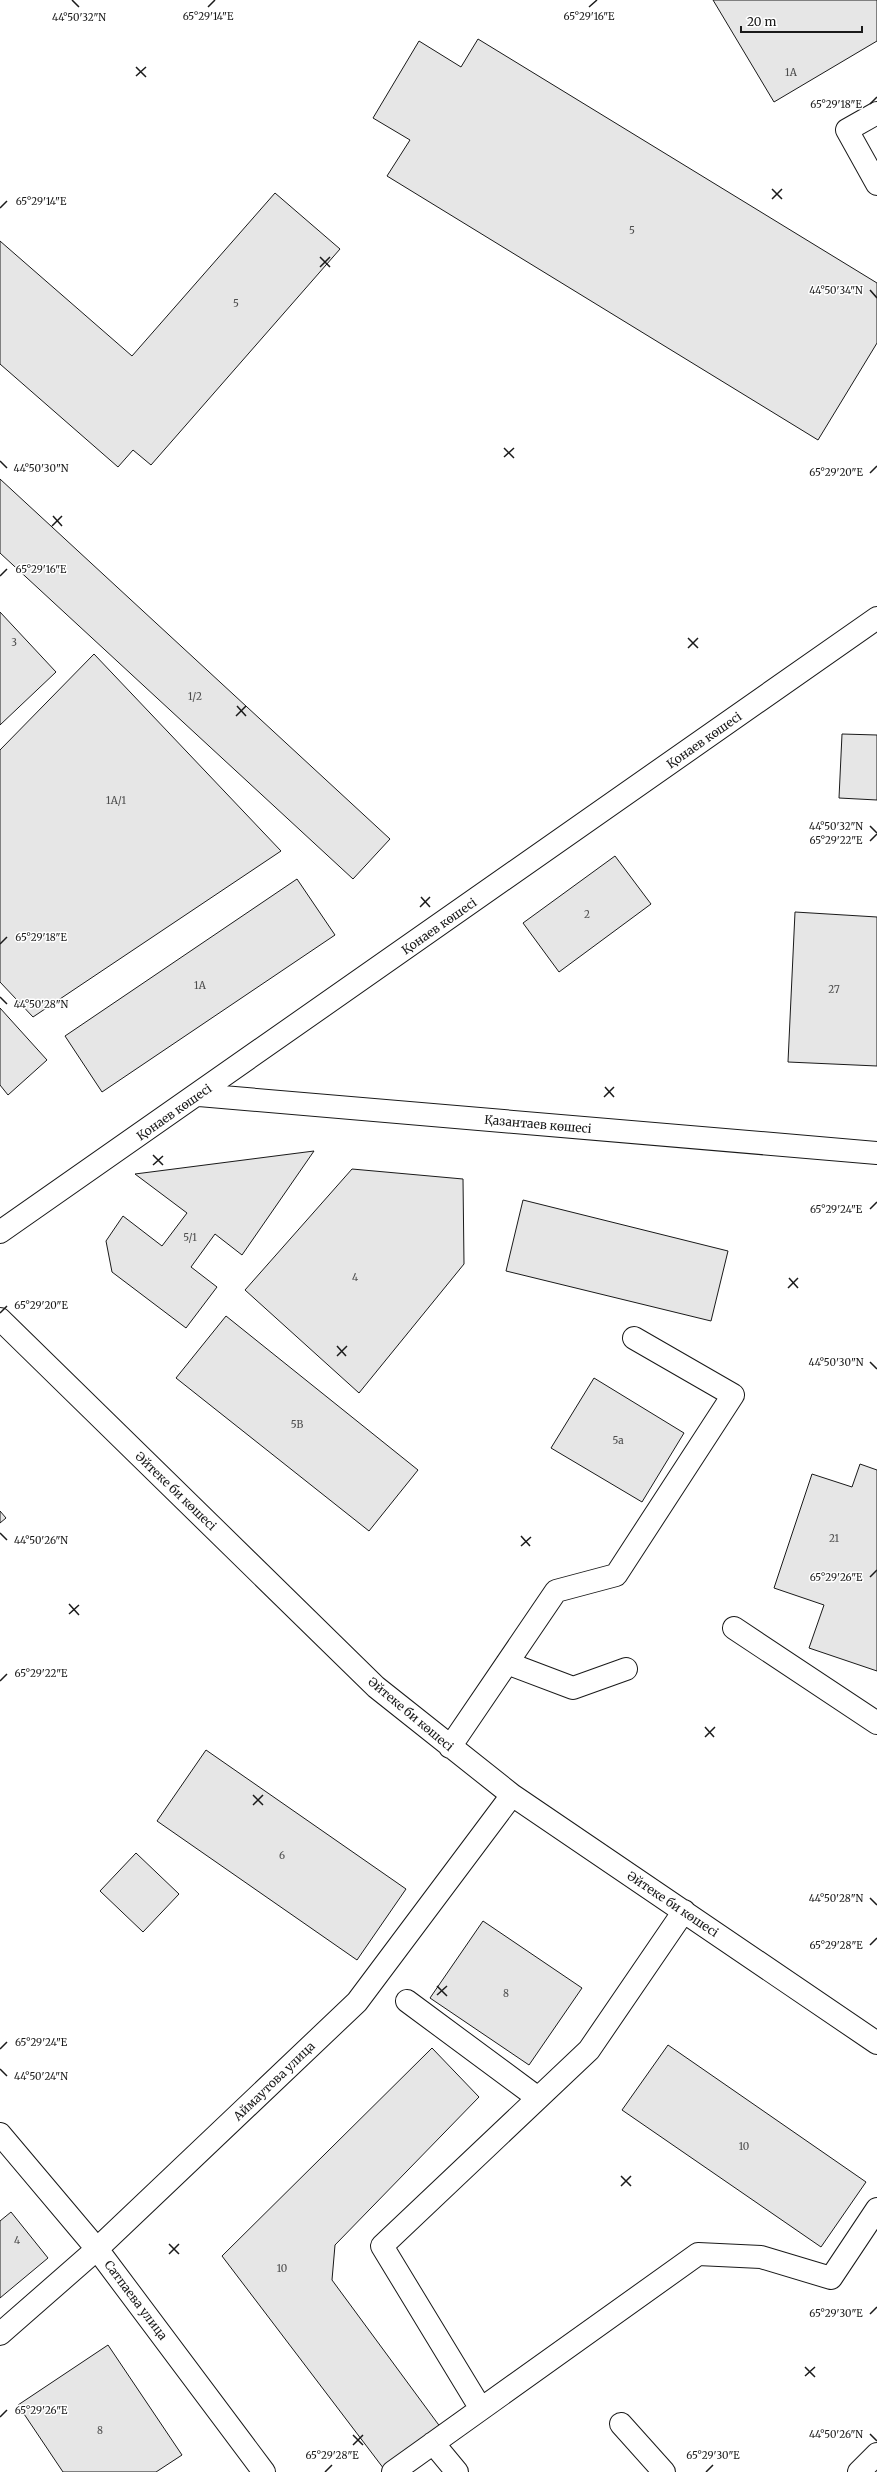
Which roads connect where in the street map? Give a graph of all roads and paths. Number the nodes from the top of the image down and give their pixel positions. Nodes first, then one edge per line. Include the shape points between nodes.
1 (877, 113) edge
2 (877, 184) edge
3 (877, 618) edge
4 (199, 1095) junction
5 (877, 1152) edge
6 (0, 1232) edge
7 (0, 1318) edge
8 (634, 1338) dead end
9 (734, 1628) dead end
10 (507, 1663) junction
11 (626, 1669) dead end
12 (877, 1722) edge
13 (450, 1747) junction
14 (512, 1795) junction
15 (684, 1911) junction
16 (407, 2001) dead end
17 (877, 2043) edge
18 (538, 2098) junction
19 (0, 2134) edge
20 (877, 2209) edge
21 (97, 2249) junction
22 (0, 2334) edge
23 (481, 2409) junction
24 (621, 2424) dead end
25 (433, 2443) junction
26 (877, 2454) edge
27 (264, 2472) edge
28 (393, 2472) edge
29 (457, 2472) edge
30 (664, 2472) edge
31 (859, 2472) edge

1 - 2 street via 847,130
3 - 4 street, Қонаев көшесі
4 - 5 street, Қазантаев көшесі
4 - 6 street, Қонаев көшесі
7 - 13 street, Әйтеке би көшесі via 376,1687
8 - 10 street via 733,1395 616,1575 556,1591
9 - 12 street
10 - 11 street via 573,1688
10 - 13 street
13 - 14 street, Әйтеке би көшесі
14 - 15 street, Әйтеке би көшесі
14 - 21 street, Аймаутова улица via 357,2002
15 - 17 street, Әйтеке би көшесі
15 - 18 street via 589,2050
16 - 18 street
18 - 23 street via 382,2246
19 - 21 street, Сатпаева улица
20 - 23 street via 831,2278 761,2257 698,2254
21 - 22 street, Аймаутова улица
21 - 27 street, Сатпаева улица
23 - 25 street
24 - 30 street
25 - 28 street
25 - 29 street
26 - 31 street

